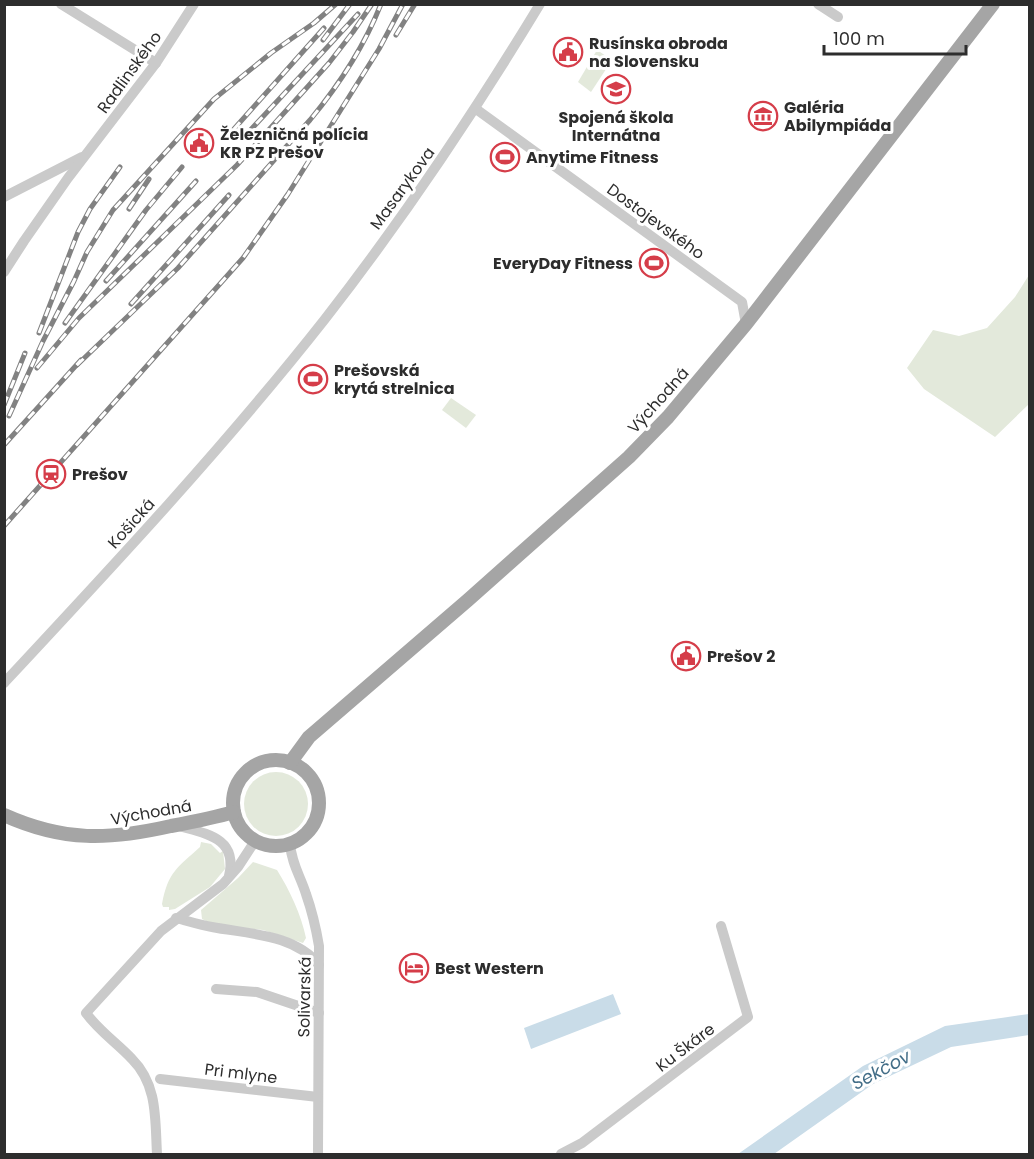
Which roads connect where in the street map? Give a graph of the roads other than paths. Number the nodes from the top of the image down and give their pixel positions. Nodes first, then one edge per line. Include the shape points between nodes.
1 (61, 4) edge
2 (194, 4) edge
3 (540, 4) edge
4 (818, 4) edge
5 (993, 4) edge
6 (838, 17) dead end
7 (156, 63) junction
8 (476, 109) junction
9 (85, 155) junction
10 (4, 197) edge
11 (4, 273) edge
12 (765, 299) junction
13 (742, 302) junction
14 (746, 324) junction
15 (276, 380) joint
16 (4, 683) edge
17 (290, 763) junction
18 (234, 812) junction
19 (4, 815) edge
20 (176, 825) junction
21 (255, 841) junction
22 (290, 844) junction
23 (229, 878) junction
24 (176, 918) junction
25 (721, 926) dead end
26 (320, 965) junction
27 (216, 989) dead end
28 (319, 1013) junction
29 (160, 1079) dead end
30 (318, 1097) junction
31 (158, 1155) edge
32 (318, 1155) edge
33 (561, 1155) edge

1 - 7 street
2 - 7 street, Radlinského
3 - 8 street, Masarykova
4 - 6 street
5 - 12 main road, Východná
7 - 9 street, Radlinského
8 - 13 street, Dostojevského
8 - 15 street, Masarykova via 349,288
9 - 10 street, Radlinského
9 - 11 street, Radlinského
12 - 13 street
12 - 14 main road, Východná
13 - 14 street
14 - 17 main road, Východná via 629,458 309,737
15 - 16 street, Košická via 157,518
17 - 18 main road via 278,760 254,766 237,786
17 - 22 main road via 312,780 319,806 310,829
18 - 20 main road, Východná
18 - 21 main road via 238,824
19 - 20 main road, Východná via 43,829 92,837
20 - 23 street via 221,841 231,861
21 - 22 main road
21 - 23 street
22 - 26 street, Solivarská via 292,861 314,921
23 - 24 street
24 - 26 street via 280,940 308,952
24 - 31 street via 87,1013 147,1077 153,1097
25 - 33 street, Ku Škáre via 748,1017
26 - 28 street, Solivarská
27 - 28 street via 257,992
28 - 30 street, Solivarská
29 - 30 street, Pri mlyne
30 - 32 street, Solivarská

